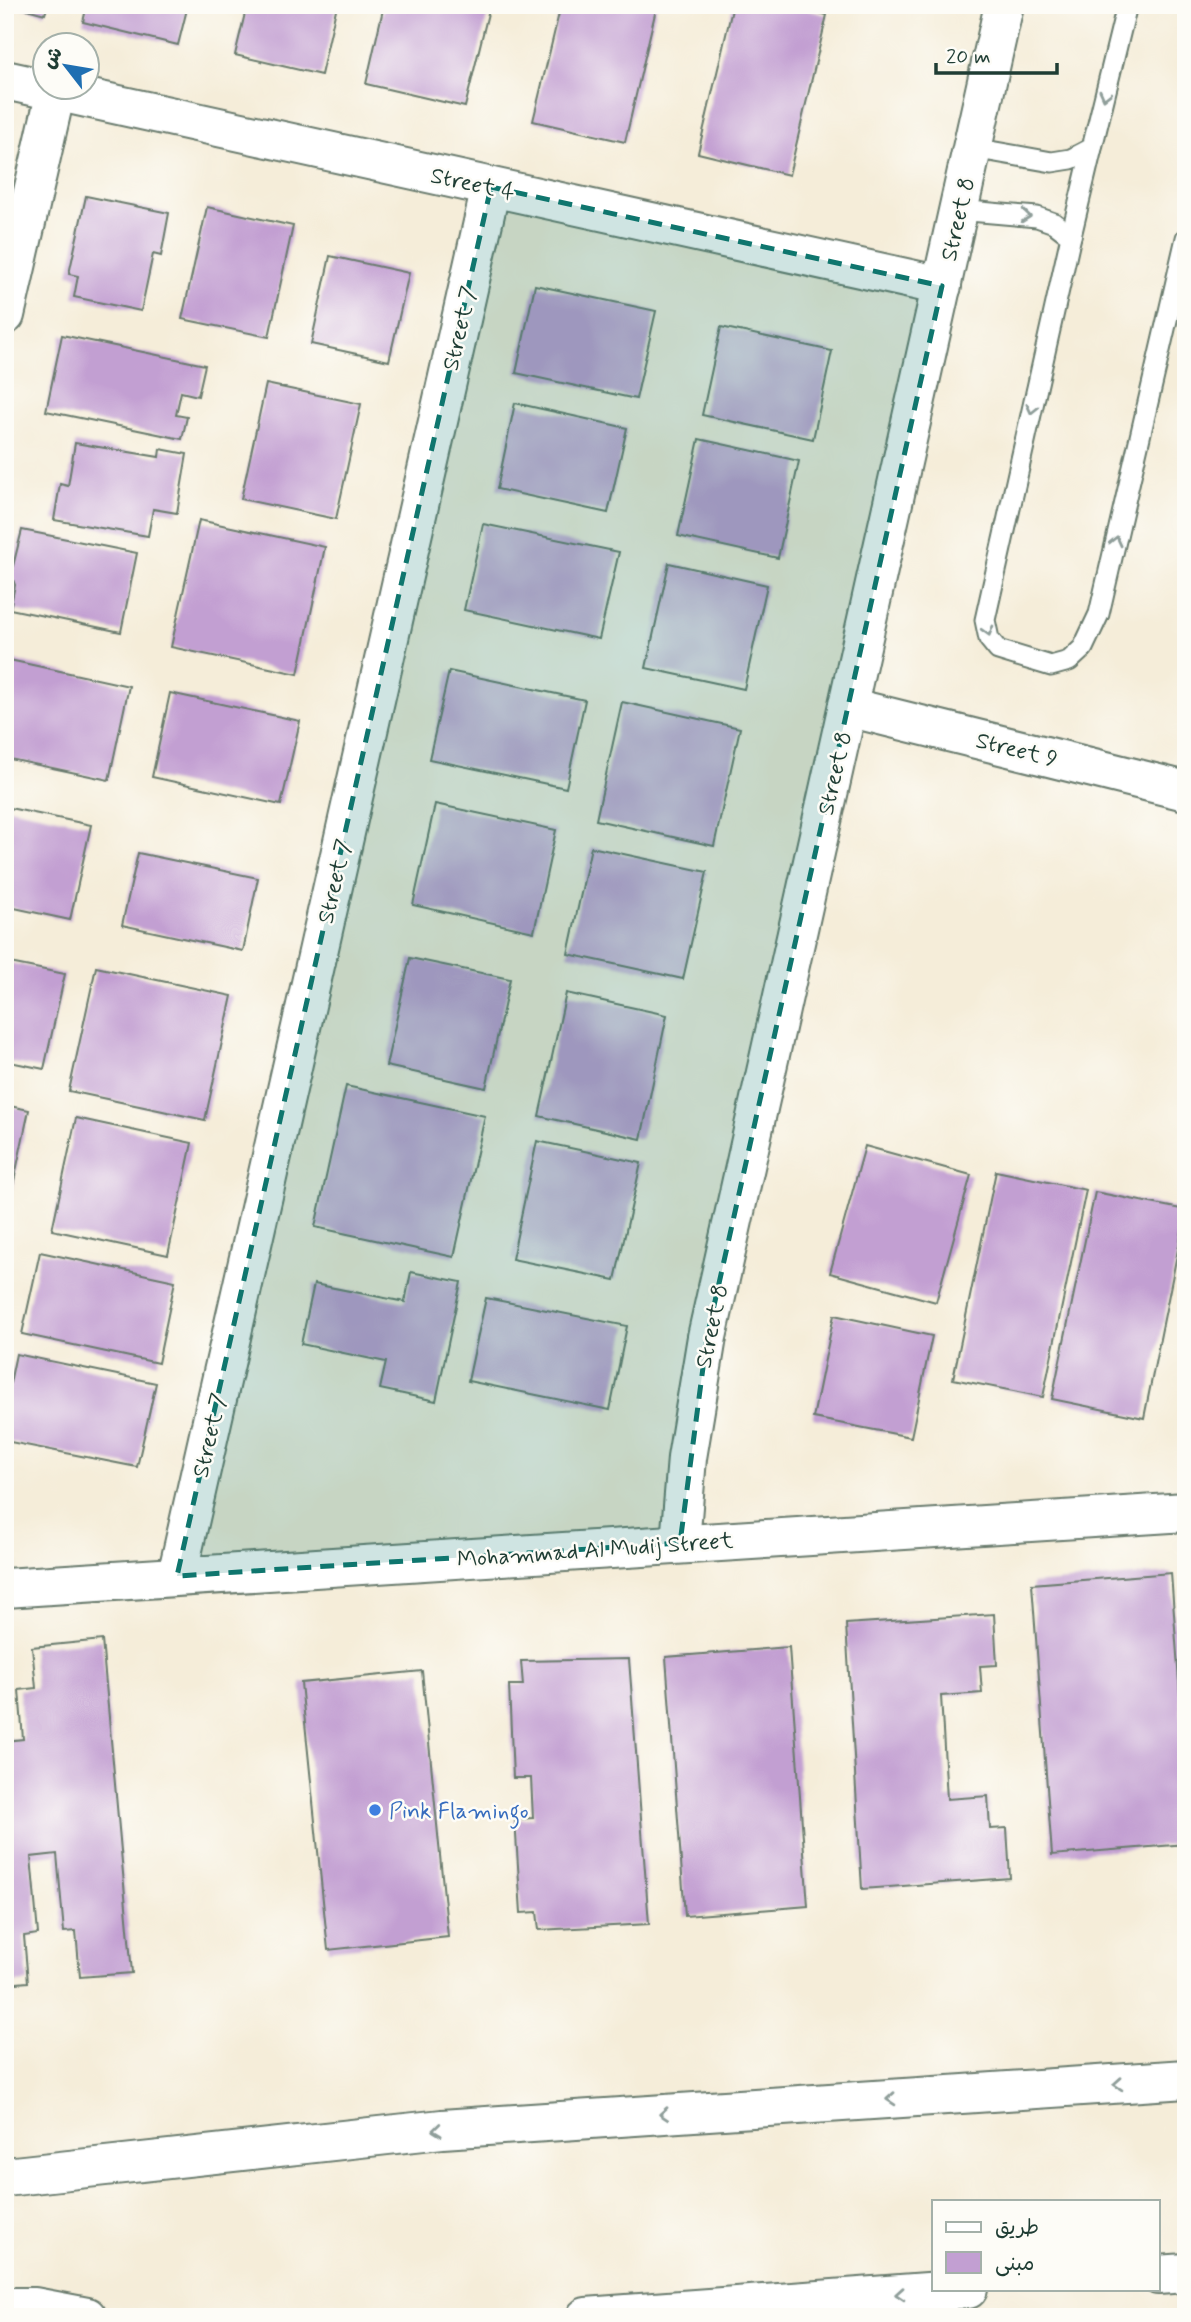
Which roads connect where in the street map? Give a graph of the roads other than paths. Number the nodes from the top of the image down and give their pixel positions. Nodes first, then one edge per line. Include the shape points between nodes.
1 (1004, 5) edge
2 (1128, 5) edge
3 (5, 79) edge
4 (32, 85) edge
5 (102, 101) edge
6 (53, 102) edge
7 (973, 148) junction
8 (1091, 148) junction
9 (491, 187) junction
10 (958, 210) junction
11 (1071, 236) junction
12 (1186, 238) edge
13 (942, 286) junction
14 (5, 315) edge
15 (848, 707) junction
16 (1186, 791) edge
17 (1186, 1512) edge
18 (680, 1543) junction
19 (177, 1576) junction
20 (5, 1588) edge
21 (1186, 2079) edge
22 (5, 2177) edge
23 (1186, 2273) edge
24 (1160, 2275) edge
25 (954, 2290) edge
26 (5, 2307) edge
27 (87, 2317) edge
28 (586, 2317) edge

1 - 7 main road, Street 8
2 -> 8 lane
3 - 4 main road, Street 4
5 - 9 main road, Street 4
6 - 14 main road
7 - 8 lane via 1052,162 1071,159
7 - 10 main road, Street 8
8 - 11 lane
9 - 13 main road, Street 4
9 - 19 main road, Street 7
10 -> 11 lane via 1037,217
10 - 13 main road, Street 8
11 -> 12 lane via 985,620 989,639 998,650 1051,666 1069,661 1083,648 1099,614
13 - 15 main road, Street 8
15 - 16 main road, Street 9
15 - 18 main road, Street 8 via 707,1337 687,1458
17 - 18 main road, Mohammad Al Mudij Street
18 - 19 main road, Mohammad Al Mudij Street
19 - 20 main road, Mohammad Al Mudij Street
21 -> 22 main road via 442,2129
23 - 24 main road
25 -> 28 main road
26 - 27 main road via 34,2307

